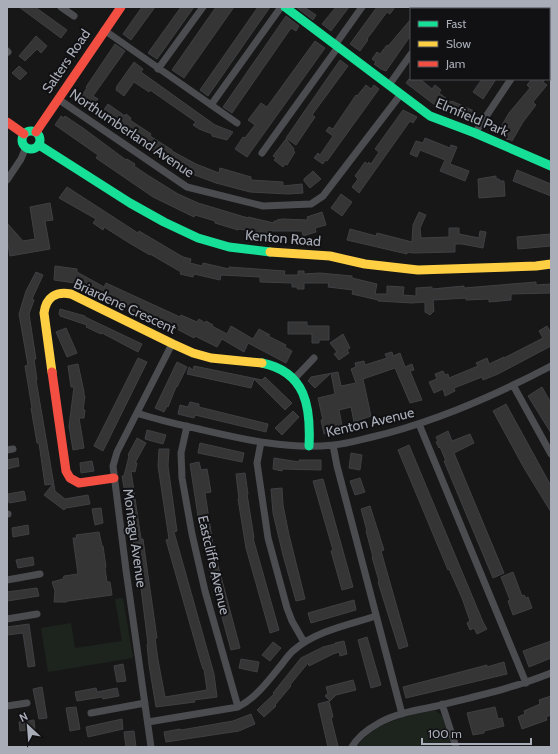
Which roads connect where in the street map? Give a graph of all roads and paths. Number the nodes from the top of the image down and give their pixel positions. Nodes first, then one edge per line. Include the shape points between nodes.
1 (61, 7) edge
2 (121, 7) edge
3 (203, 7) edge
4 (281, 7) edge
5 (285, 7) edge
6 (362, 7) edge
7 (74, 16) dead end
8 (104, 30) junction
9 (337, 46) junction
10 (410, 55) edge
11 (158, 69) junction
12 (510, 80) edge
13 (389, 85) junction
14 (401, 94) junction
15 (58, 99) junction
16 (211, 105) junction
17 (7, 122) edge
18 (237, 123) dead end
19 (36, 132) junction
20 (475, 133) junction
21 (24, 134) junction
22 (39, 145) junction
23 (26, 147) junction
24 (262, 152) dead end
25 (551, 166) edge
26 (7, 180) edge
27 (551, 264) edge
28 (172, 344) junction
29 (314, 358) dead end
30 (551, 366) edge
31 (294, 379) junction
32 (512, 385) junction
33 (137, 413) junction
34 (418, 424) junction
35 (186, 426) junction
36 (261, 442) junction
37 (333, 445) junction
38 (309, 446) junction
39 (551, 454) edge
40 (114, 478) junction
41 (40, 574) dead end
42 (7, 580) edge
43 (37, 614) dead end
44 (376, 616) junction
45 (7, 619) edge
46 (304, 642) junction
47 (551, 673) edge
48 (526, 683) junction
49 (27, 702) dead end
50 (145, 703) junction
51 (442, 704) junction
52 (7, 706) edge
53 (238, 707) junction
54 (91, 713) dead end
55 (402, 714) junction
56 (148, 722) junction
57 (151, 747) edge
58 (352, 747) edge
59 (456, 747) edge

1 - 7 street
2 - 8 street, Salters Road
3 - 11 street
4 - 16 street
5 - 9 street, Elmfield Park
6 - 9 street
8 - 11 street
8 - 15 street, Salters Road
9 - 13 street, Elmfield Park
9 - 24 street
10 - 13 street
11 - 16 street
12 - 20 street
13 - 14 street, Elmfield Park
14 - 15 street, Northumberland Avenue via 324,196 311,204 291,206 263,206 187,188
14 - 20 street, Elmfield Park via 430,116
15 - 19 street, Salters Road
16 - 18 street
17 - 21 street
19 - 21 street via 31,130
19 - 22 street via 40,135
20 - 25 street, Elmfield Park
21 - 23 street via 22,141
22 - 23 street via 34,149
22 - 27 street, Kenton Road via 164,222 198,238 229,247 330,256 366,264 418,270
23 - 26 street
28 - 31 street, Briardene Crescent via 210,358 272,365
28 - 33 street, Montagu Avenue
28 - 40 street, Briardene Crescent via 71,294 56,294 49,298 45,305 44,313 68,475 72,481 79,483
29 - 31 street
30 - 32 street, Kenton Avenue
31 - 38 street, Briardene Crescent via 308,406 311,424
32 - 34 street, Kenton Avenue via 441,417
32 - 39 street
33 - 35 street, Kenton Avenue
33 - 40 street, Montagu Avenue via 114,459
34 - 37 street, Kenton Avenue
34 - 48 street
35 - 36 street, Kenton Avenue
35 - 53 street, Eastcliffe Avenue via 181,453 182,478 192,534 205,591
36 - 38 street, Kenton Avenue
36 - 46 street via 257,463 268,538 287,608
37 - 38 street, Kenton Avenue
37 - 44 street
40 - 50 street, Montagu Avenue
41 - 42 street
43 - 45 street
44 - 46 street via 318,634
44 - 55 street
46 - 53 street via 292,651 257,694
47 - 48 street
48 - 51 street
49 - 52 street
50 - 54 street
50 - 56 street, Montagu Avenue
51 - 55 street
51 - 59 street
53 - 56 street
55 - 58 street via 368,729
56 - 57 street, Montagu Avenue

